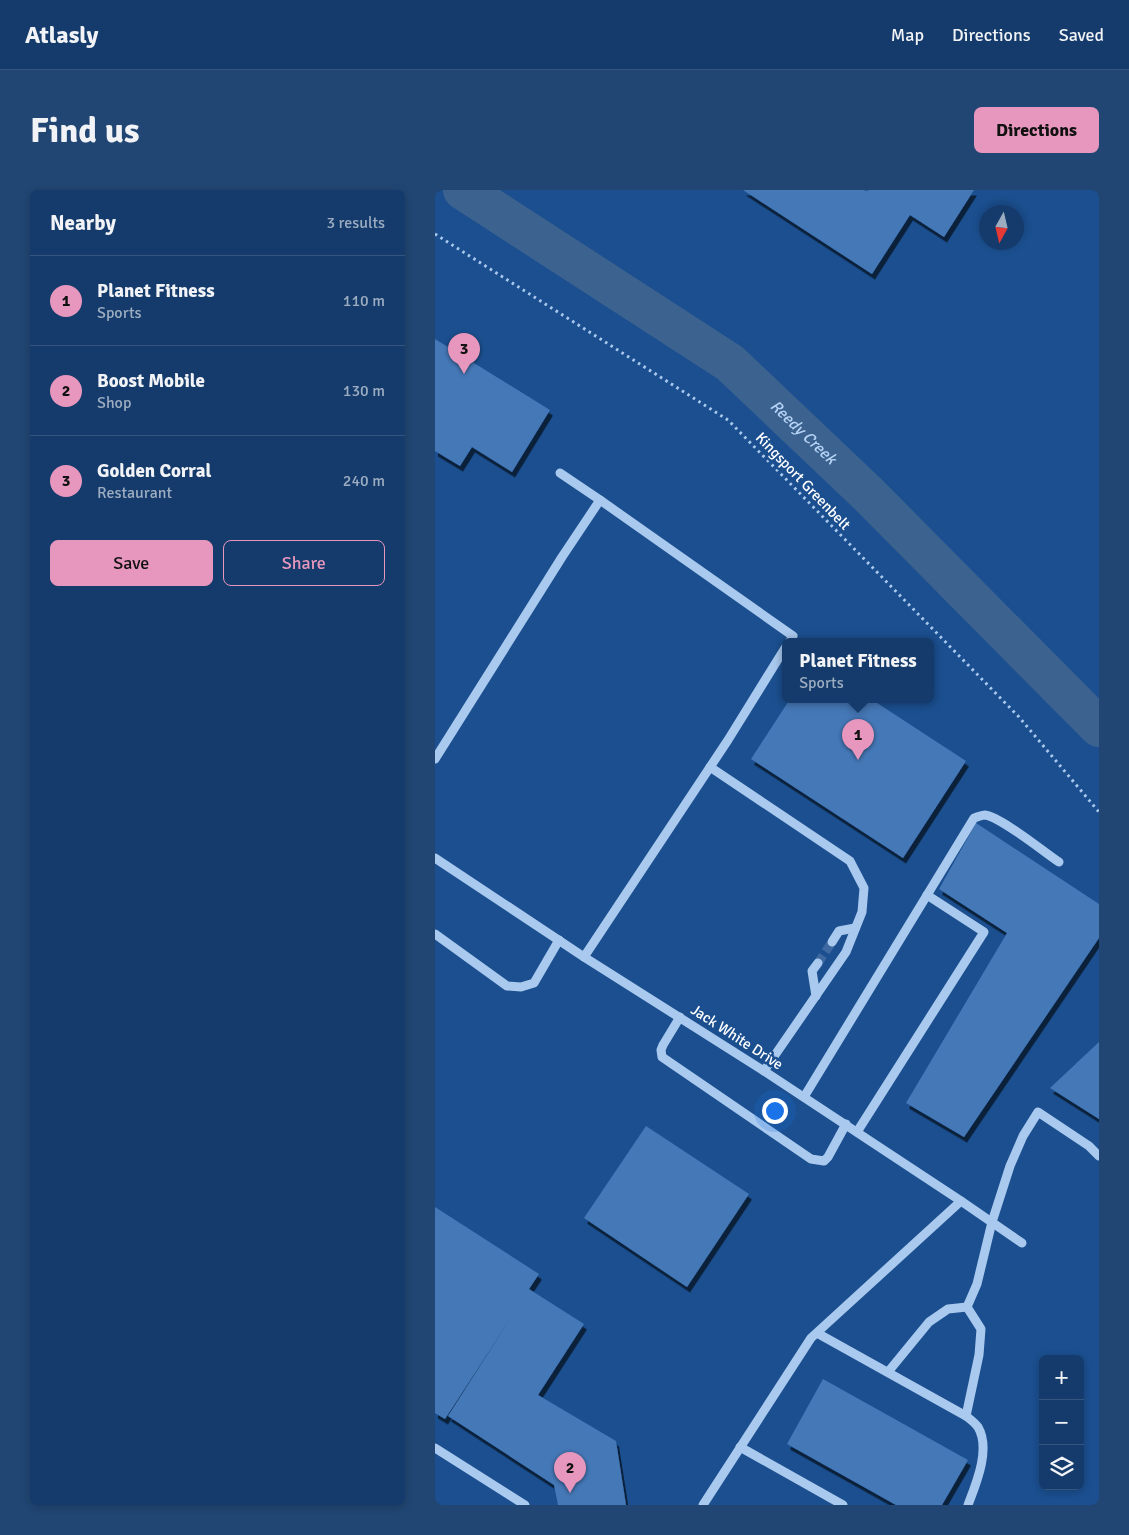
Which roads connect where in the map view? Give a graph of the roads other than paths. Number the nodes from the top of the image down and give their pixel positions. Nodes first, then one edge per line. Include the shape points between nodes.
1 (560, 473) dead end
2 (600, 500) junction
3 (792, 638) edge
4 (782, 653) edge
5 (435, 759) edge
6 (710, 768) junction
7 (435, 858) edge
8 (1059, 862) dead end
9 (927, 895) junction
10 (855, 928) junction
11 (435, 934) edge
12 (559, 940) junction
13 (831, 942) tunnel mouth
14 (584, 957) junction
15 (818, 963) tunnel mouth
16 (815, 996) junction
17 (680, 1017) junction
18 (764, 1071) junction
19 (804, 1097) junction
20 (846, 1124) junction
21 (857, 1132) junction
22 (1099, 1156) edge
23 (961, 1201) junction
24 (992, 1222) junction
25 (1022, 1243) dead end
26 (967, 1307) junction
27 (817, 1333) junction
28 (888, 1372) junction
29 (967, 1416) junction
30 (740, 1447) junction
31 (435, 1448) edge
32 (525, 1505) edge
33 (703, 1505) edge
34 (843, 1505) edge
35 (968, 1505) edge

1 - 2 street
2 - 3 street
2 - 5 street
4 - 6 street
6 - 10 street via 850,860 864,888 862,912
6 - 14 street
7 - 12 street, Jack White Drive
8 - 9 street via 1004,823 984,814 974,818
9 - 19 street
9 - 21 street via 984,932
10 - 13 street via 839,931
10 - 16 street via 846,952
11 - 12 street via 507,986 521,987 534,983
12 - 14 street, Jack White Drive
14 - 17 street, Jack White Drive
15 - 16 street via 812,971
16 - 18 street
17 - 18 street, Jack White Drive
17 - 20 street via 661,1050 662,1057 811,1159 824,1160 828,1157
18 - 19 street, Jack White Drive
19 - 20 street, Jack White Drive
20 - 21 street, Jack White Drive
21 - 23 street, Jack White Drive
22 - 24 street via 1038,1112 1010,1166
23 - 24 street, Jack White Drive
23 - 27 street
24 - 25 street, Jack White Drive
24 - 26 street via 977,1284
26 - 28 street via 948,1309 929,1322
26 - 29 street via 981,1329
27 - 28 street
27 - 30 street
28 - 29 street
29 - 35 street via 978,1427 983,1448
30 - 33 street
30 - 34 street
31 - 32 street

